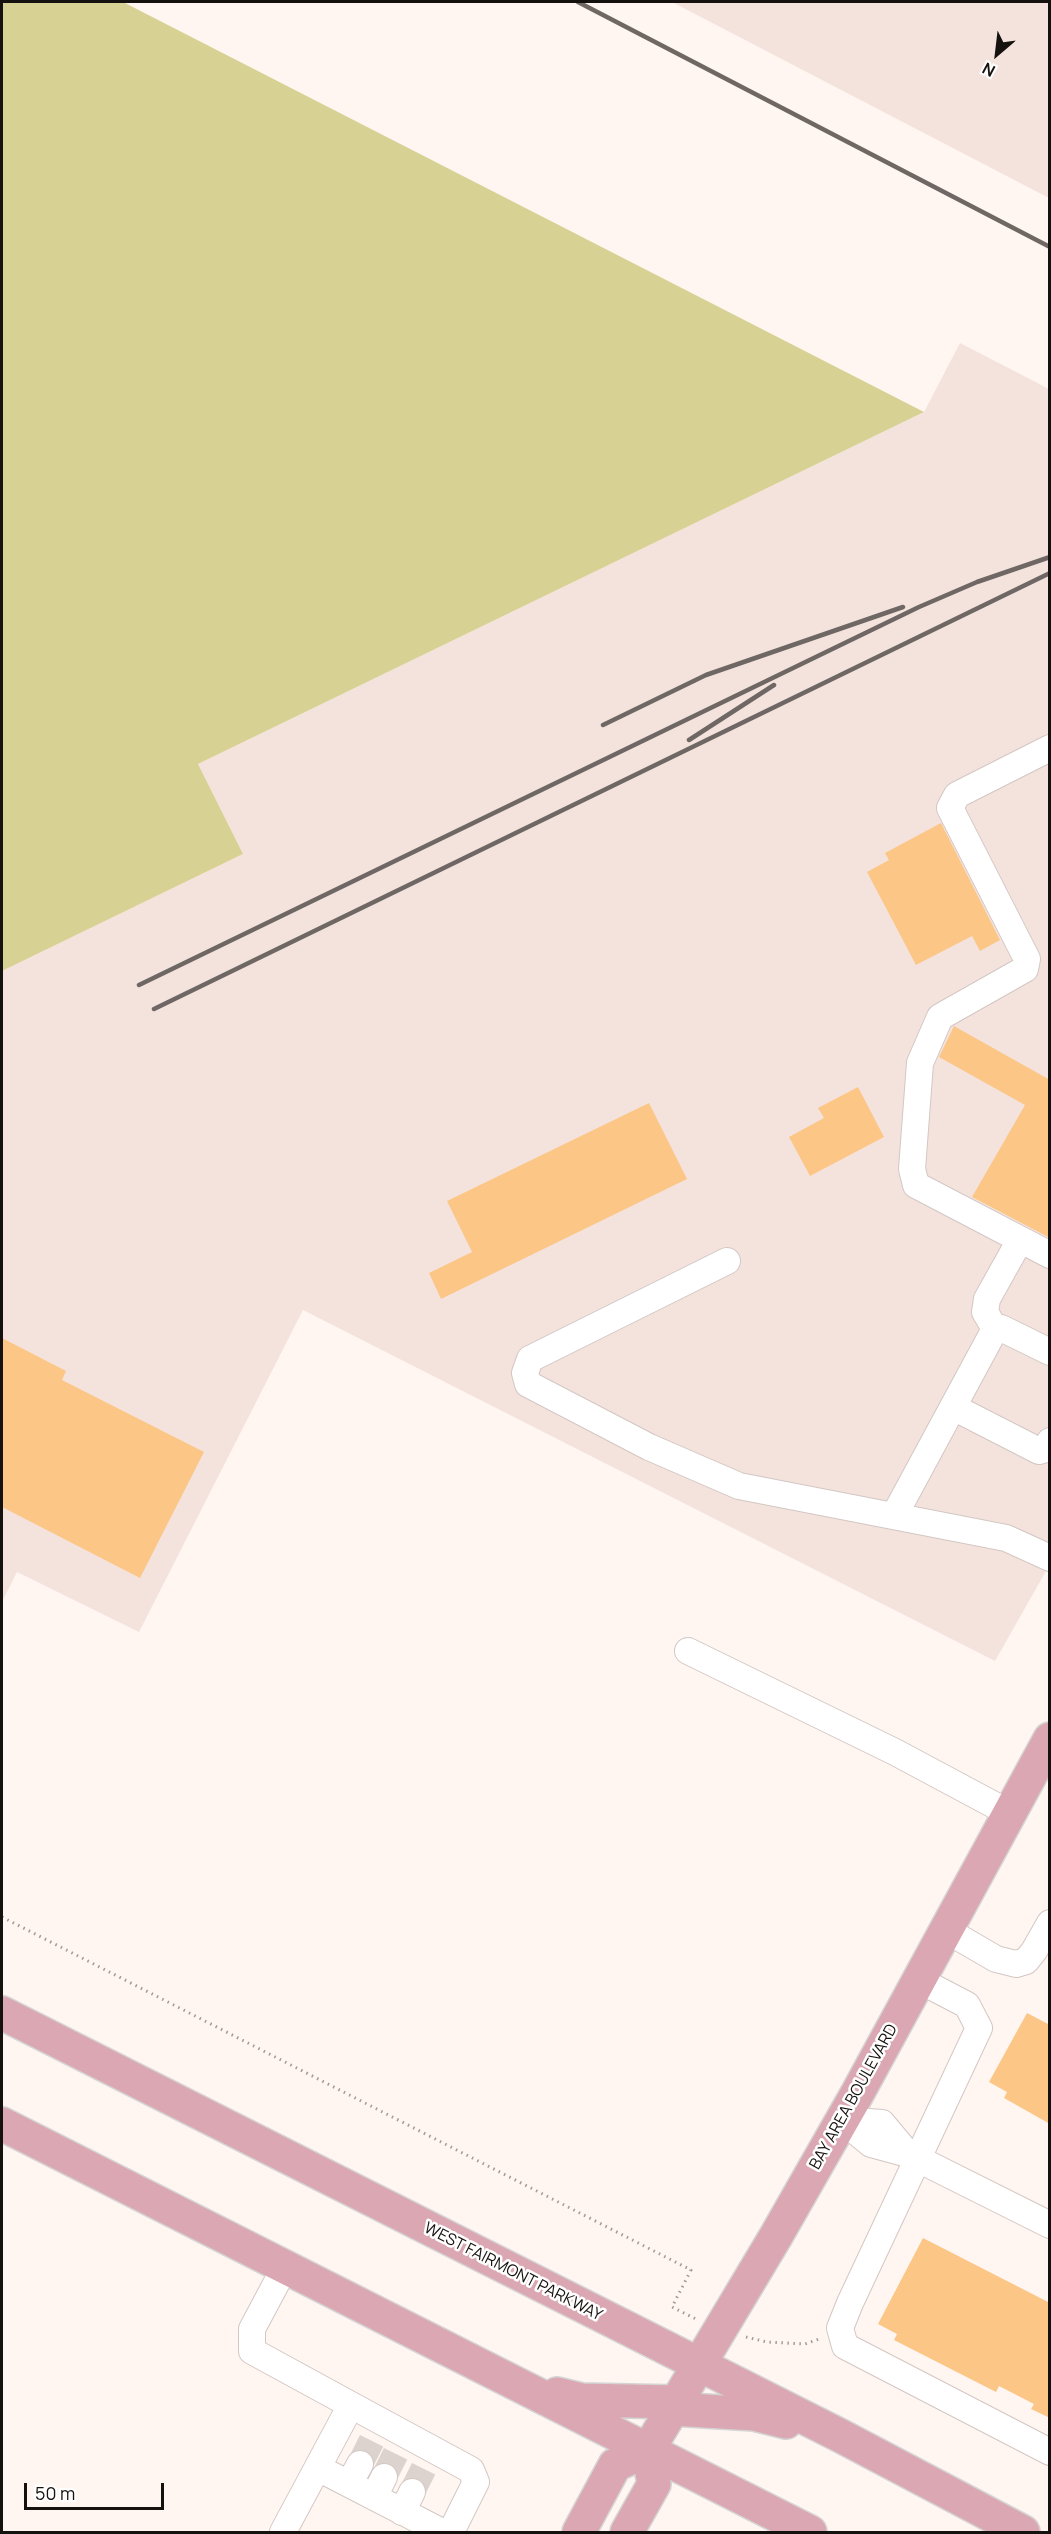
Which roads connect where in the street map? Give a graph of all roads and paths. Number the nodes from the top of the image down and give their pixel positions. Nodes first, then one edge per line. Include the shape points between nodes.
1 (1050, 748) edge
2 (1020, 1240) junction
3 (1050, 1255) edge
4 (728, 1261) dead end
5 (995, 1329) junction
6 (1050, 1352) edge
7 (953, 1407) junction
8 (1050, 1442) edge
9 (894, 1516) junction
10 (1050, 1558) edge
11 (688, 1651) dead end
12 (1050, 1739) edge
13 (1009, 1813) junction
14 (2, 1917) edge
15 (1050, 1923) edge
16 (946, 1930) junction
17 (919, 1980) junction
18 (2, 1997) edge
19 (2, 2013) edge
20 (90, 2058) junction
21 (842, 2120) junction
22 (2, 2124) edge
23 (913, 2156) junction
24 (1050, 2226) edge
25 (285, 2267) junction
26 (718, 2331) junction
27 (830, 2344) dead end
28 (699, 2365) junction
29 (523, 2387) junction
30 (351, 2405) junction
31 (675, 2405) junction
32 (841, 2436) junction
33 (648, 2450) junction
34 (1050, 2452) edge
35 (318, 2468) junction
36 (283, 2532) edge
37 (442, 2532) edge
38 (451, 2532) edge
39 (579, 2532) edge
40 (627, 2532) edge
41 (810, 2532) edge
42 (1023, 2532) edge

1 - 2 lane via 957,795 950,808 1028,959 1025,969 940,1017 920,1062 912,1169 916,1185
2 - 3 lane
2 - 5 lane via 987,1299 985,1312
4 - 9 lane via 530,1359 525,1373 528,1384 649,1447 739,1486
5 - 6 lane via 1001,1328
5 - 7 lane
7 - 8 lane via 1039,1452
7 - 9 lane
9 - 10 lane via 1006,1538
11 - 13 lane
12 - 13 main road, BAY AREA BOULEVARD
13 - 16 main road, BAY AREA BOULEVARD
14 - 26 path via 692,2270 672,2307
15 - 16 lane via 1026,1961 1016,1964 996,1959
16 - 17 main road, BAY AREA BOULEVARD
17 - 21 main road, BAY AREA BOULEVARD
17 - 23 lane via 967,2005 979,2028
18 - 20 main road
19 - 20 main road, WEST FAIRMONT PARKWAY
20 - 28 main road, WEST FAIRMONT PARKWAY
21 - 23 lane via 871,2144
21 - 26 main road, BAY AREA BOULEVARD
22 - 25 main road
23 - 24 lane
23 - 34 lane via 840,2328 845,2346
25 - 29 main road
25 - 30 lane via 252,2329 252,2351
26 - 27 path via 767,2342 805,2344 819,2339
26 - 28 main road, BAY AREA BOULEVARD
28 - 31 main road, BAY AREA BOULEVARD
28 - 32 main road, WEST FAIRMONT PARKWAY
29 - 31 main road via 582,2400
29 - 33 main road
30 - 35 lane
30 - 38 lane via 378,2430 429,2458 471,2470 476,2482
31 - 32 main road via 754,2414
31 - 33 main road, BAY AREA BOULEVARD
32 - 42 main road, WEST FAIRMONT PARKWAY
33 - 39 main road via 615,2465
33 - 40 main road via 654,2484
33 - 41 main road
35 - 36 lane
35 - 37 lane via 354,2474 407,2502

